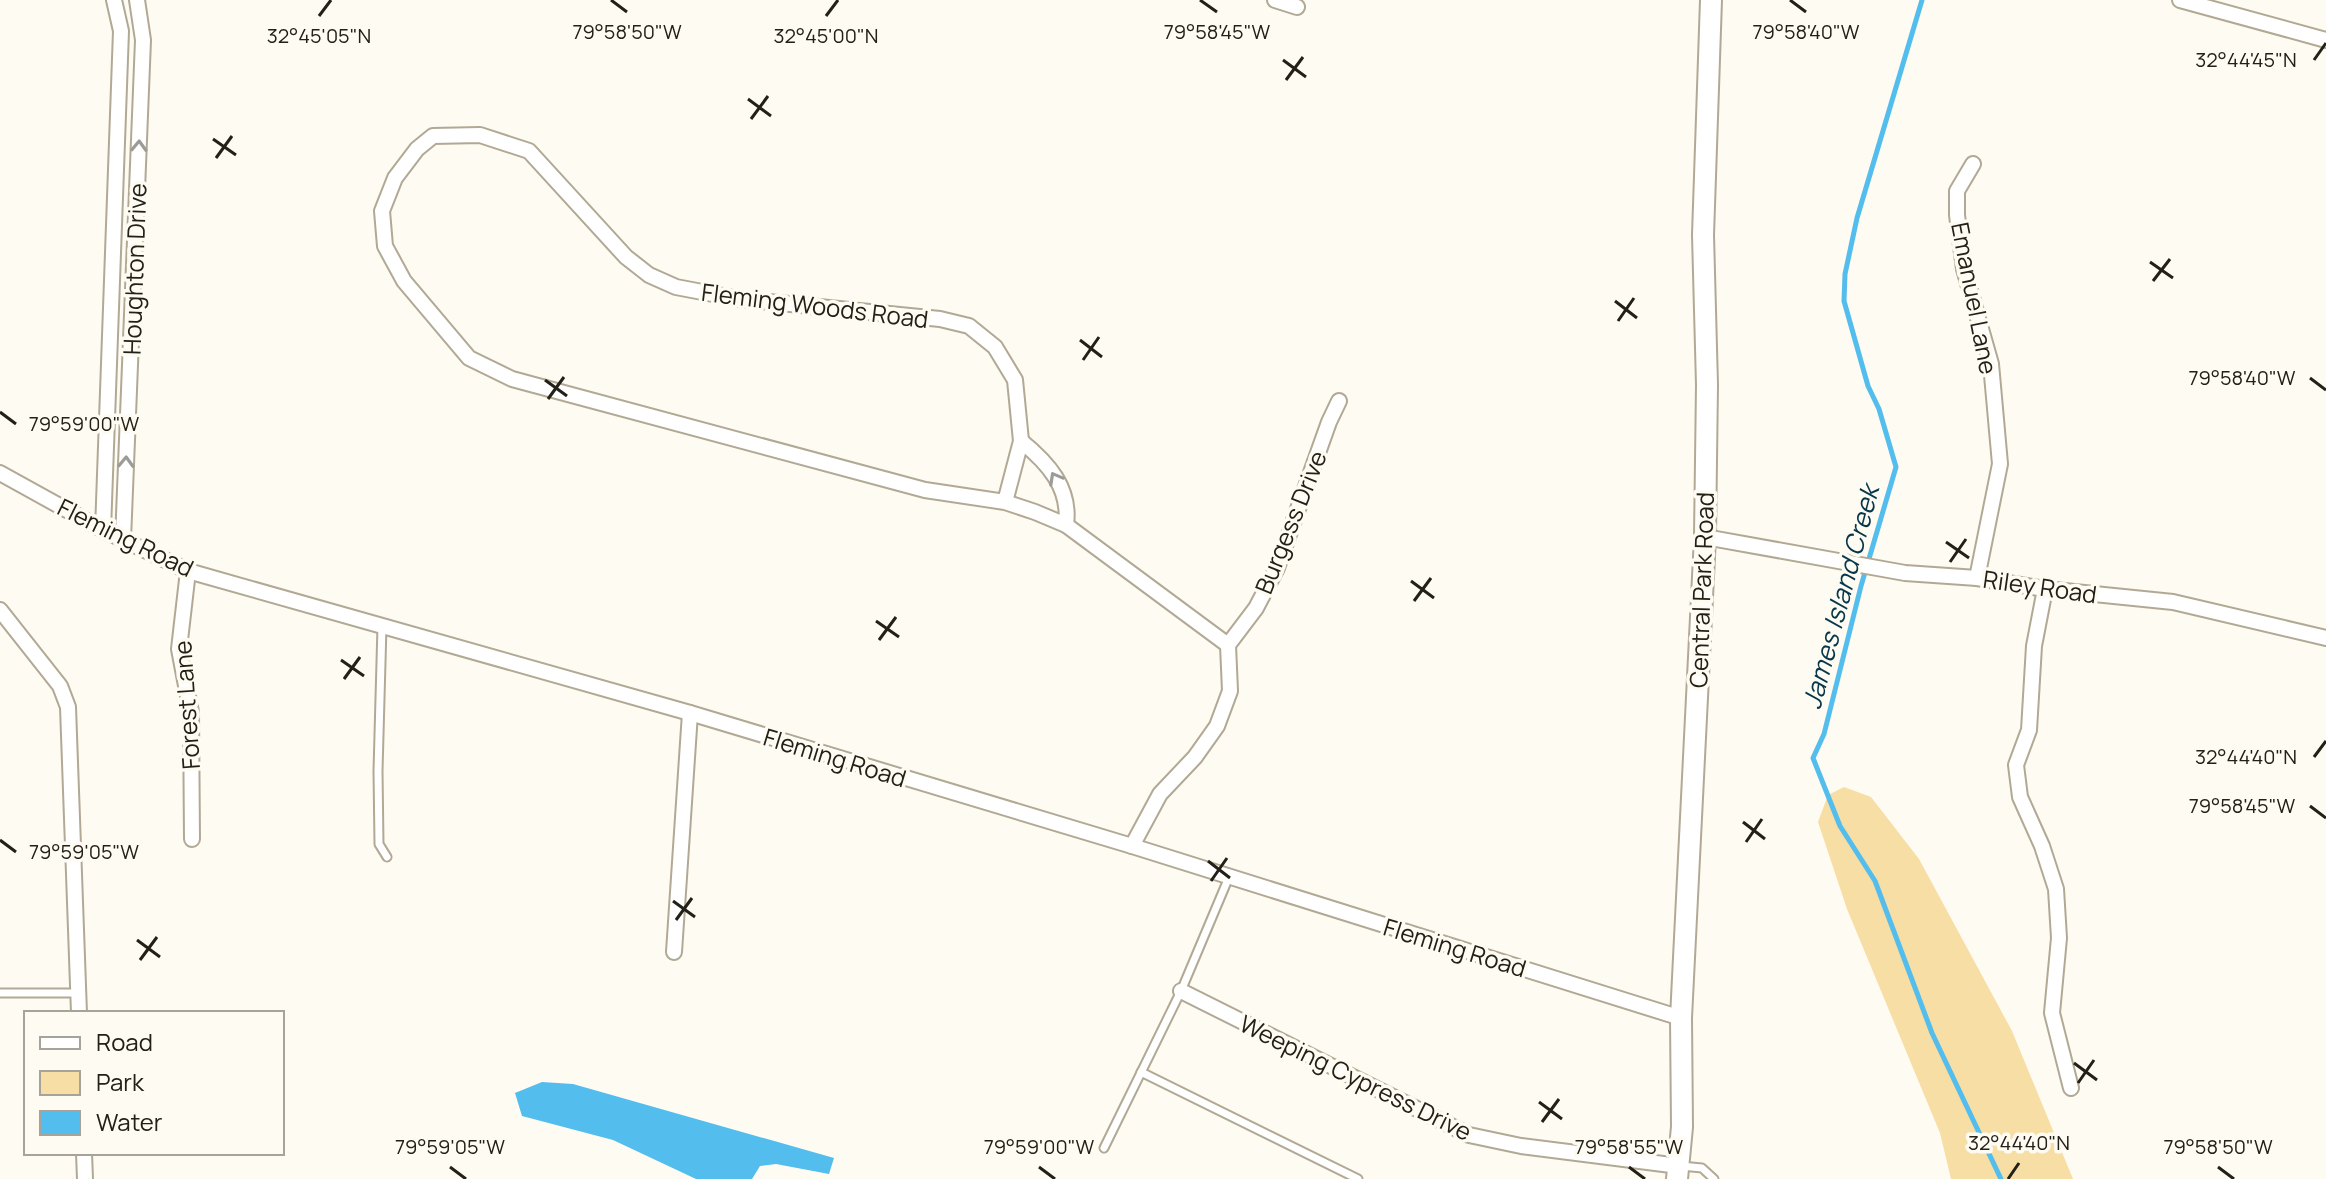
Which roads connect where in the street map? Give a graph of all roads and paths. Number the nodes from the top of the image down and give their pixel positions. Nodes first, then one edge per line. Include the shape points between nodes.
1 (114, 0) edge
2 (137, 0) edge
3 (1275, 0) edge
4 (1711, 0) edge
5 (2180, 0) edge
6 (1297, 7) dead end
7 (2326, 40) edge
8 (120, 62) junction
9 (142, 62) junction
10 (1973, 164) dead end
11 (114, 245) junction
12 (135, 247) junction
13 (1339, 401) dead end
14 (107, 422) junction
15 (128, 423) junction
16 (1021, 441) junction
17 (0, 473) edge
18 (1005, 502) junction
19 (1066, 525) junction
20 (103, 530) junction
21 (1705, 537) junction
22 (123, 540) junction
23 (188, 571) junction
24 (1977, 578) junction
25 (2045, 589) junction
26 (0, 610) edge
27 (382, 626) junction
28 (2326, 638) edge
29 (1228, 645) junction
30 (690, 713) junction
31 (192, 839) dead end
32 (1132, 846) junction
33 (387, 857) dead end
34 (1229, 877) junction
35 (674, 952) dead end
36 (1181, 991) junction
37 (0, 993) edge
38 (78, 993) junction
39 (79, 1011) edge
40 (1681, 1018) junction
41 (1141, 1072) junction
42 (2071, 1088) dead end
43 (1104, 1148) dead end
44 (84, 1155) edge
45 (1678, 1172) edge
46 (1340, 1175) edge
47 (85, 1179) edge
48 (1358, 1179) edge
49 (1714, 1179) edge

1 - 8 street, Houghton Drive
2 - 9 street, Houghton Drive
3 - 6 street
4 - 21 street, Central Park Road via 1703,235
5 - 7 street
8 - 9 lane
8 - 11 street, Houghton Drive
12 -> 9 street, Houghton Drive
10 - 24 street, Emanuel Lane via 1957,191 1957,215 1964,269 1991,364 2000,464
11 - 12 lane
11 - 14 street, Houghton Drive
12 - 15 street, Houghton Drive
13 - 29 street, Burgess Drive via 1277,568
14 - 15 lane
14 - 20 street, Houghton Drive
22 -> 15 street, Houghton Drive
16 - 18 street, Fleming Woods Road
16 - 18 street, Fleming Woods Road via 1015,380 995,347 969,326 676,287 626,257 529,151 480,135 433,136 395,178 382,211 385,246 404,281 469,358 512,379 925,490
19 -> 16 street via 1069,508 1059,483 1045,460
17 - 20 street, Fleming Road
18 - 19 street, Fleming Woods Road
19 - 29 street, Fleming Woods Road
20 - 22 street, Fleming Road
21 - 24 street, Riley Road via 1905,573
21 - 40 street, Central Park Road
22 - 23 street, Fleming Road
23 - 27 street, Fleming Road
23 - 31 street, Forest Lane via 179,649 191,712
24 - 25 street, Riley Road
25 - 28 street, Riley Road via 2173,602
25 - 42 street via 2034,646 2029,730 2016,765 2020,797 2056,889 2059,938 2052,1013
26 - 38 street via 60,686 68,707
27 - 30 street, Fleming Road
27 - 33 lane via 379,844
29 - 32 street via 1230,691 1217,726 1160,794
30 - 32 street, Fleming Road
30 - 35 street
32 - 34 street, Fleming Road
34 - 36 lane
34 - 40 street, Fleming Road
36 - 41 lane
36 - 45 street, Weeping Cypress Drive via 1469,1135
37 - 38 lane
38 - 39 street
40 - 45 street, Central Park Road
41 - 43 lane
41 - 46 lane
44 - 47 street
45 - 49 lane via 1702,1168
46 - 48 lane

